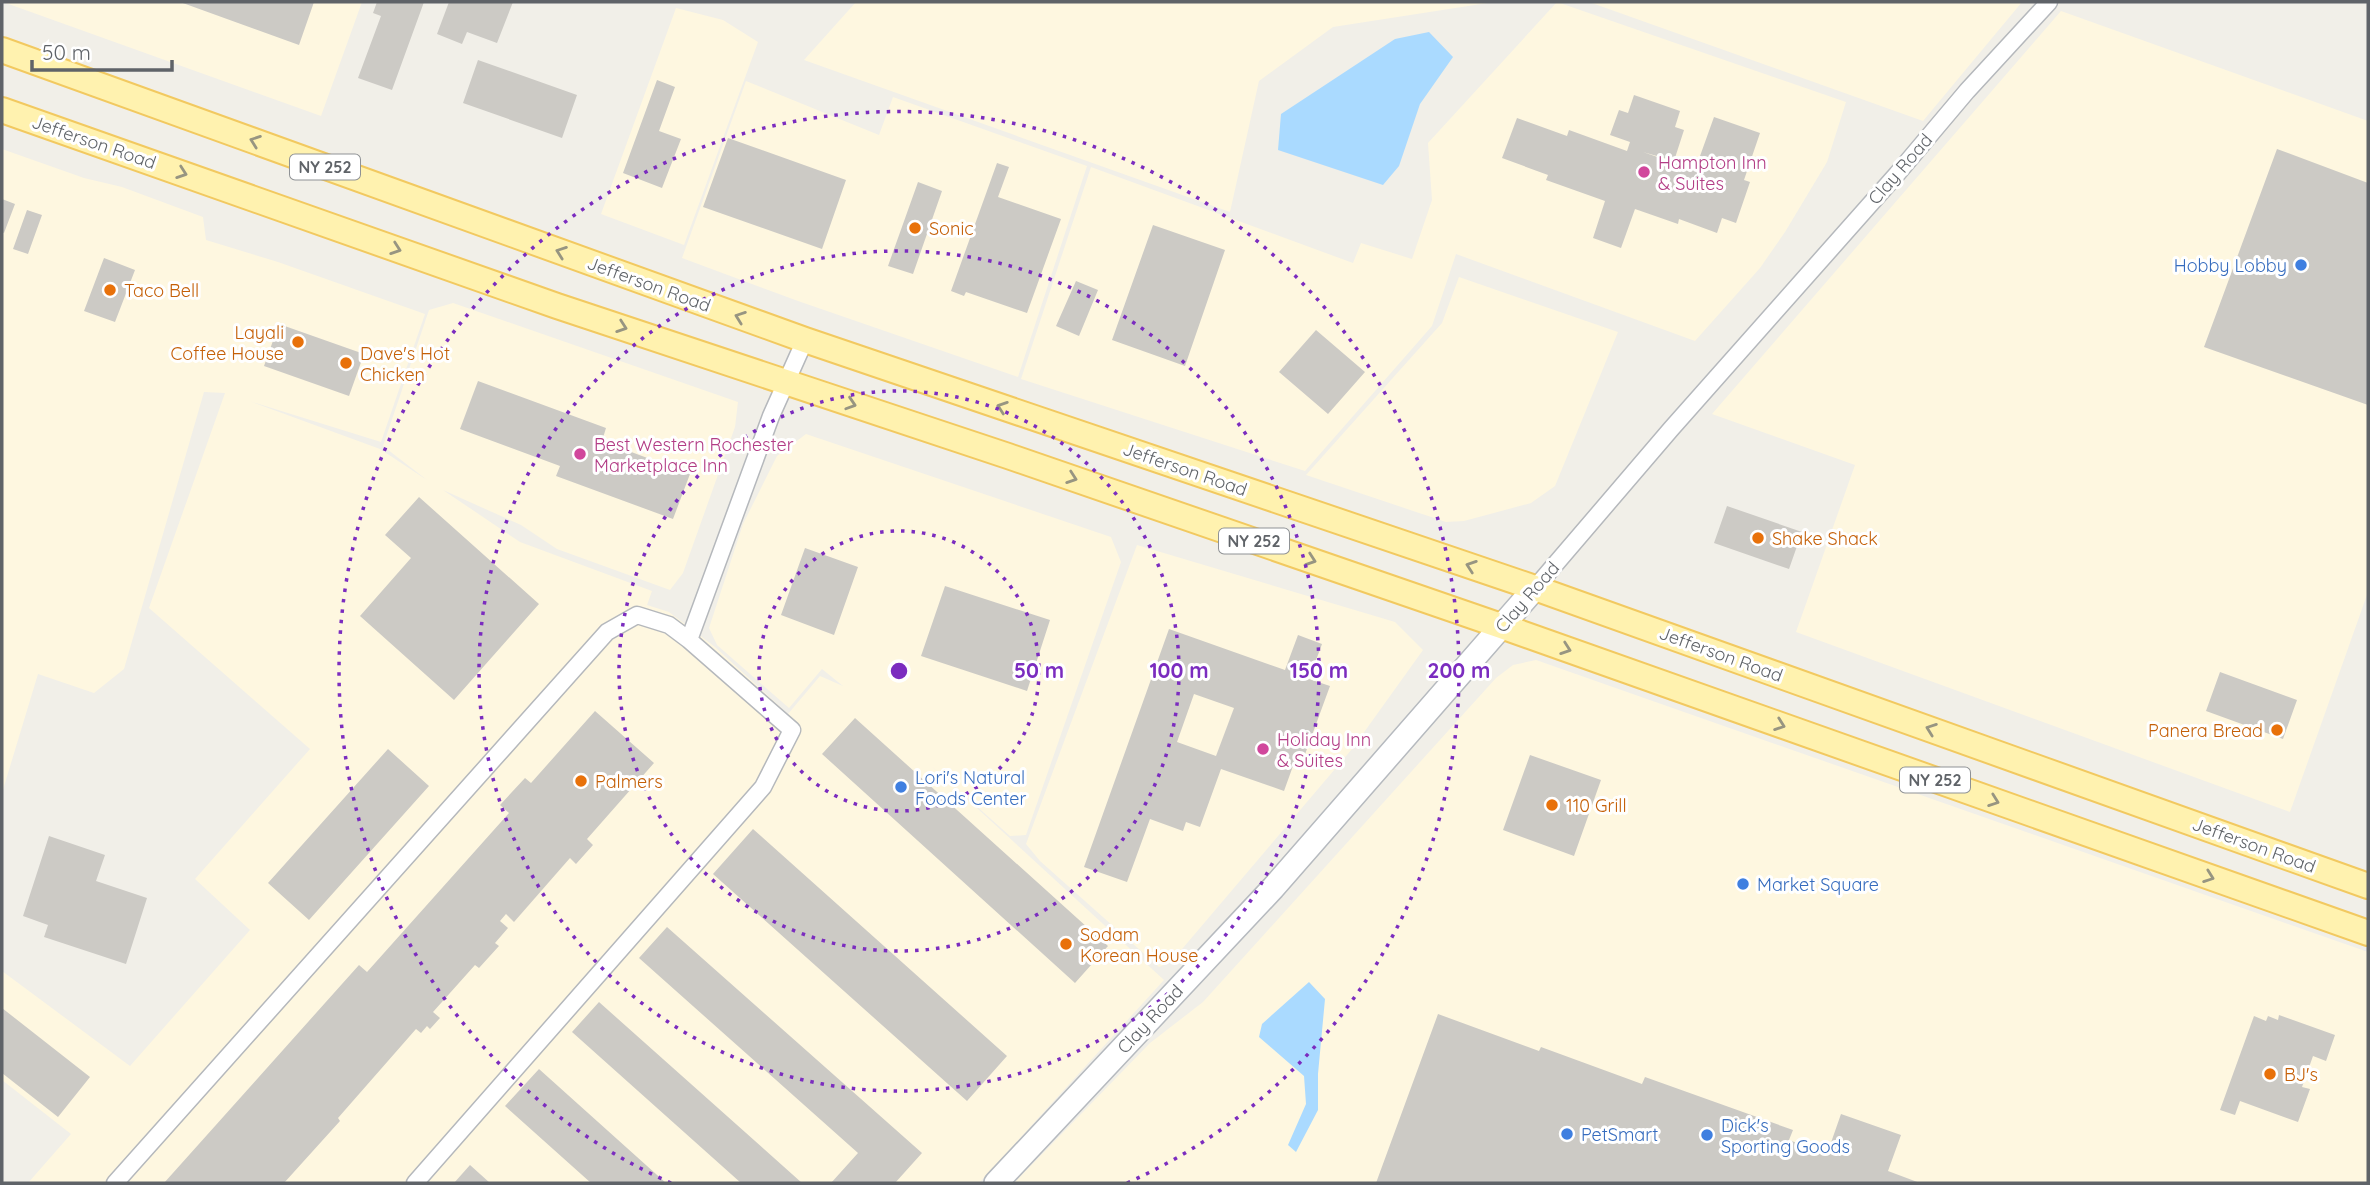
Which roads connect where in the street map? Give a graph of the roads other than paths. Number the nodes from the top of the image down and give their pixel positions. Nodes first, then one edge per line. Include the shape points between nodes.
1 (2049, 2) edge
2 (2, 50) edge
3 (2, 110) edge
4 (804, 340) junction
5 (787, 383) junction
6 (1535, 588) junction
7 (1501, 626) junction
8 (689, 640) junction
9 (2368, 886) edge
10 (2368, 933) edge
11 (115, 1183) edge
12 (415, 1183) edge
13 (996, 1183) edge

1 - 6 street, Clay Road
4 -> 2 main road, Jefferson Road / NY 252
3 -> 5 main road, Jefferson Road / NY 252
4 - 5 street
6 -> 4 main road, Jefferson Road / NY 252
5 -> 7 main road, Jefferson Road / NY 252
5 - 8 street
6 - 7 street, Clay Road
9 -> 6 main road, Jefferson Road / NY 252
7 -> 10 main road, Jefferson Road / NY 252
7 - 13 street, Clay Road via 1273,888
8 - 11 street via 669,625 637,615 607,632
8 - 12 street via 792,730 763,787

